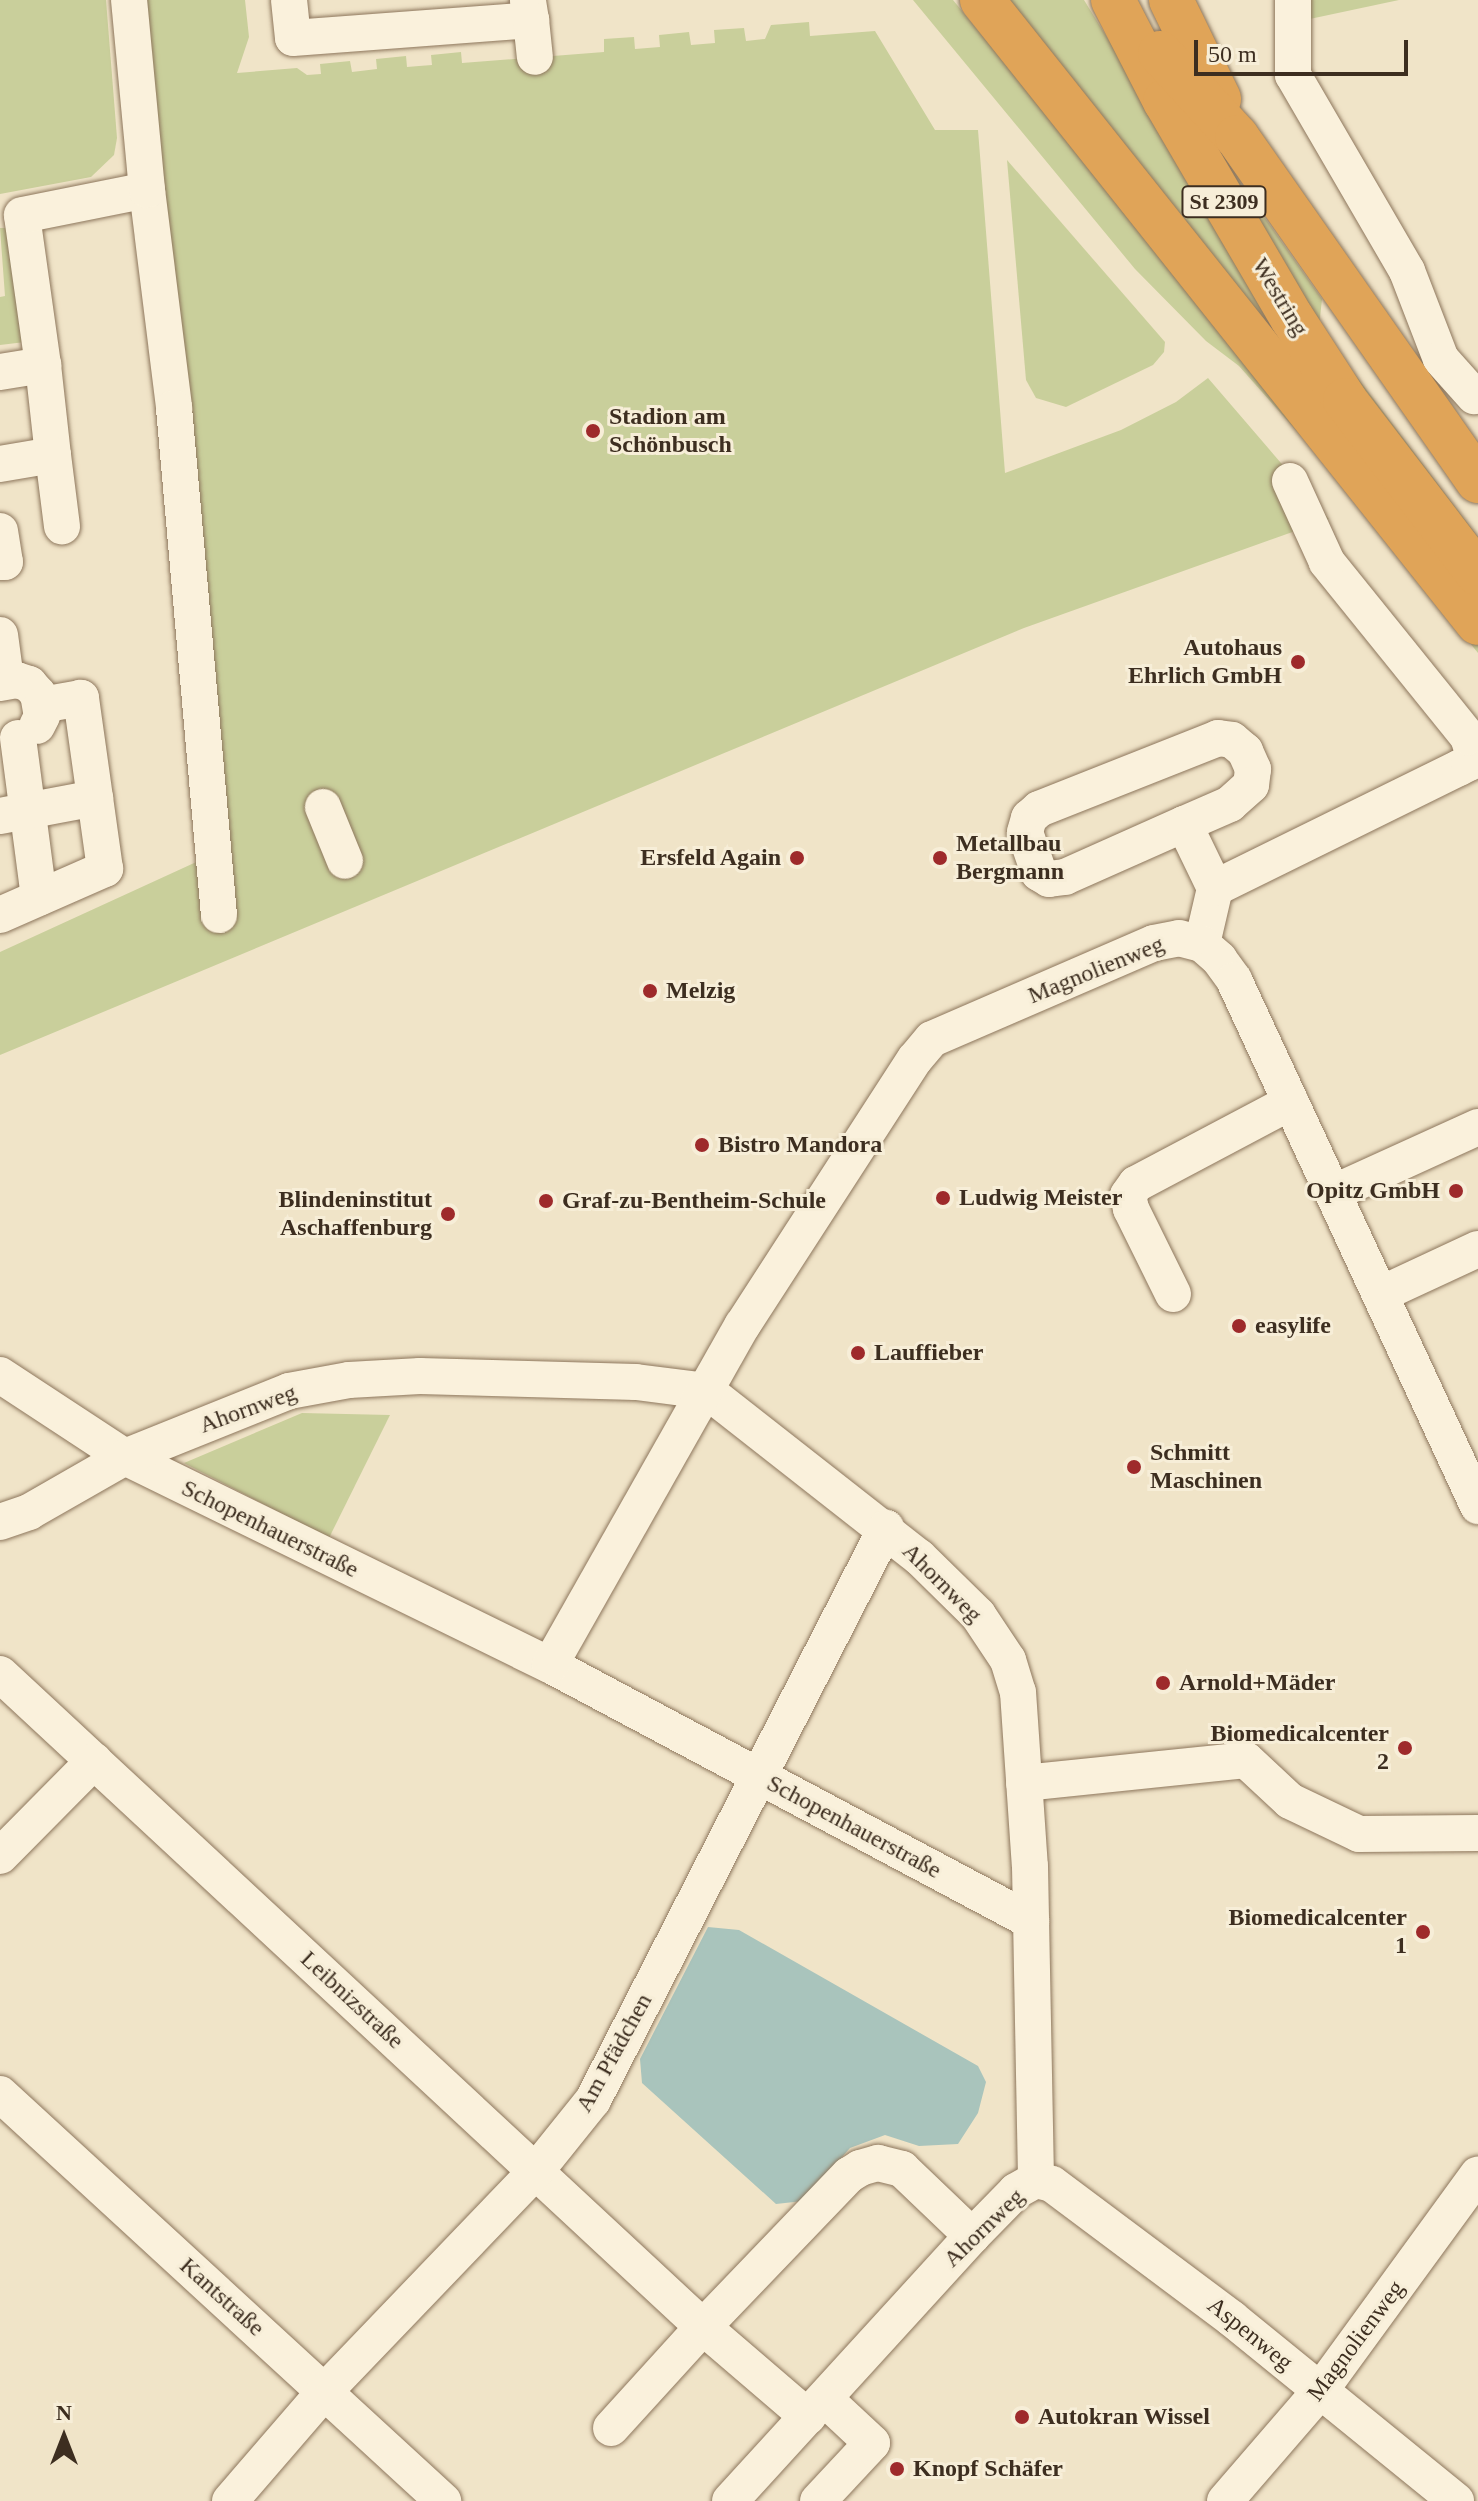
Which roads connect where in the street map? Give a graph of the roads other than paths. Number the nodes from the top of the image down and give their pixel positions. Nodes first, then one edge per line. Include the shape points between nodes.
1 (129, 0) edge
2 (289, 0) edge
3 (982, 0) edge
4 (1114, 0) edge
5 (1171, 0) edge
6 (1293, 0) edge
7 (530, 10) edge
8 (459, 13) edge
9 (375, 16) edge
10 (535, 57) dead end
11 (1237, 137) junction
12 (147, 190) junction
13 (43, 365) junction
14 (0, 372) edge
15 (1474, 396) dead end
16 (53, 455) junction
17 (0, 464) edge
18 (1290, 481) dead end
19 (1478, 481) edge
20 (62, 526) dead end
21 (0, 531) edge
22 (0, 562) edge
23 (1478, 574) edge
24 (1478, 623) edge
25 (0, 635) edge
26 (3, 682) edge
27 (42, 705) junction
28 (9, 737) edge
29 (95, 798) junction
30 (323, 807) dead end
31 (14, 813) edge
32 (1184, 824) junction
33 (345, 861) dead end
34 (1215, 888) junction
35 (39, 898) junction
36 (0, 915) edge
37 (219, 915) dead end
38 (1202, 944) junction
39 (1291, 1102) junction
40 (1478, 1127) edge
41 (1333, 1193) junction
42 (1478, 1249) edge
43 (1173, 1294) dead end
44 (1381, 1294) junction
45 (0, 1375) edge
46 (707, 1391) junction
47 (114, 1463) junction
48 (1478, 1506) edge
49 (0, 1522) edge
50 (886, 1528) junction
51 (550, 1665) junction
52 (0, 1674) edge
53 (94, 1761) junction
54 (757, 1775) junction
55 (1024, 1783) junction
56 (1478, 1833) edge
57 (0, 1856) edge
58 (1031, 1921) junction
59 (0, 2094) edge
60 (536, 2171) junction
61 (1478, 2174) edge
62 (1036, 2180) junction
63 (972, 2236) junction
64 (703, 2327) junction
65 (325, 2391) junction
66 (1320, 2391) junction
67 (816, 2408) junction
68 (611, 2428) dead end
69 (1456, 2500) edge
70 (230, 2501) edge
71 (443, 2501) edge
72 (730, 2501) edge
73 (818, 2501) edge
74 (1225, 2501) edge

1 - 12 street
2 - 9 street via 293,38
3 - 24 highway
4 - 11 highway, Westring / St 2309
4 - 23 highway, Westring / St 2309 via 1173,115 1345,400
5 - 11 highway
6 - 15 street via 1293,75 1407,271 1441,359
7 - 8 street
7 - 10 street
8 - 9 street
11 - 19 highway, Westring / St 2309
12 - 13 street via 22,215
12 - 37 street via 174,408
13 - 14 street
13 - 16 street
16 - 17 street
16 - 20 street
18 - 34 street via 1327,562 1468,737 1473,753 1469,763
21 - 22 street via 5,562
25 - 26 street
26 - 27 street via 29,684
27 - 28 street via 39,724
27 - 29 street via 81,698
28 - 31 street
29 - 31 street
29 - 35 street via 105,869
30 - 33 street
31 - 35 street
32 - 32 street via 1230,804 1251,785 1253,769 1232,740 1218,738 1039,809 1025,832 1039,873 1049,879 1065,877
32 - 34 street
34 - 38 street
35 - 36 street
38 - 39 street via 1234,980
38 - 46 street, Magnolienweg via 1179,938 1154,943 932,1039 742,1326
39 - 41 street
39 - 43 street via 1136,1184 1128,1195
40 - 41 street
41 - 44 street
42 - 44 street
44 - 48 street
45 - 47 street, Schopenhauerstraße
46 - 47 street, Ahornweg via 605,1381 420,1376 349,1380 289,1391
46 - 50 street, Ahornweg
46 - 51 street
47 - 49 street, Ahornweg via 29,1512
47 - 51 street, Schopenhauerstraße
50 - 54 street, Am Pfädchen
50 - 55 street, Ahornweg via 978,1615 1008,1660 1018,1692
51 - 54 street, Schopenhauerstraße
52 - 53 street, Leibnizstraße
53 - 57 street
53 - 60 street, Leibnizstraße
54 - 58 street, Schopenhauerstraße
54 - 60 street, Am Pfädchen via 593,2100
55 - 56 street via 1246,1760 1290,1801 1359,1834
55 - 58 street, Ahornweg
58 - 62 street, Ahornweg
59 - 65 street, Kantstraße
60 - 64 street, Leibnizstraße
60 - 65 street, Am Pfädchen
61 - 66 street, Magnolienweg
62 - 63 street, Ahornweg via 1016,2191
62 - 66 street, Aspenweg via 1052,2184
63 - 64 street via 902,2169 878,2163 860,2168
63 - 67 street, Ahornweg
64 - 67 street, Leibnizstraße
64 - 68 street
65 - 70 street, Am Pfädchen
65 - 71 street, Kantstraße
66 - 69 street, Aspenweg
66 - 74 street, Magnolienweg
67 - 72 street, Ahornweg
67 - 73 street, Leibnizstraße via 872,2443

